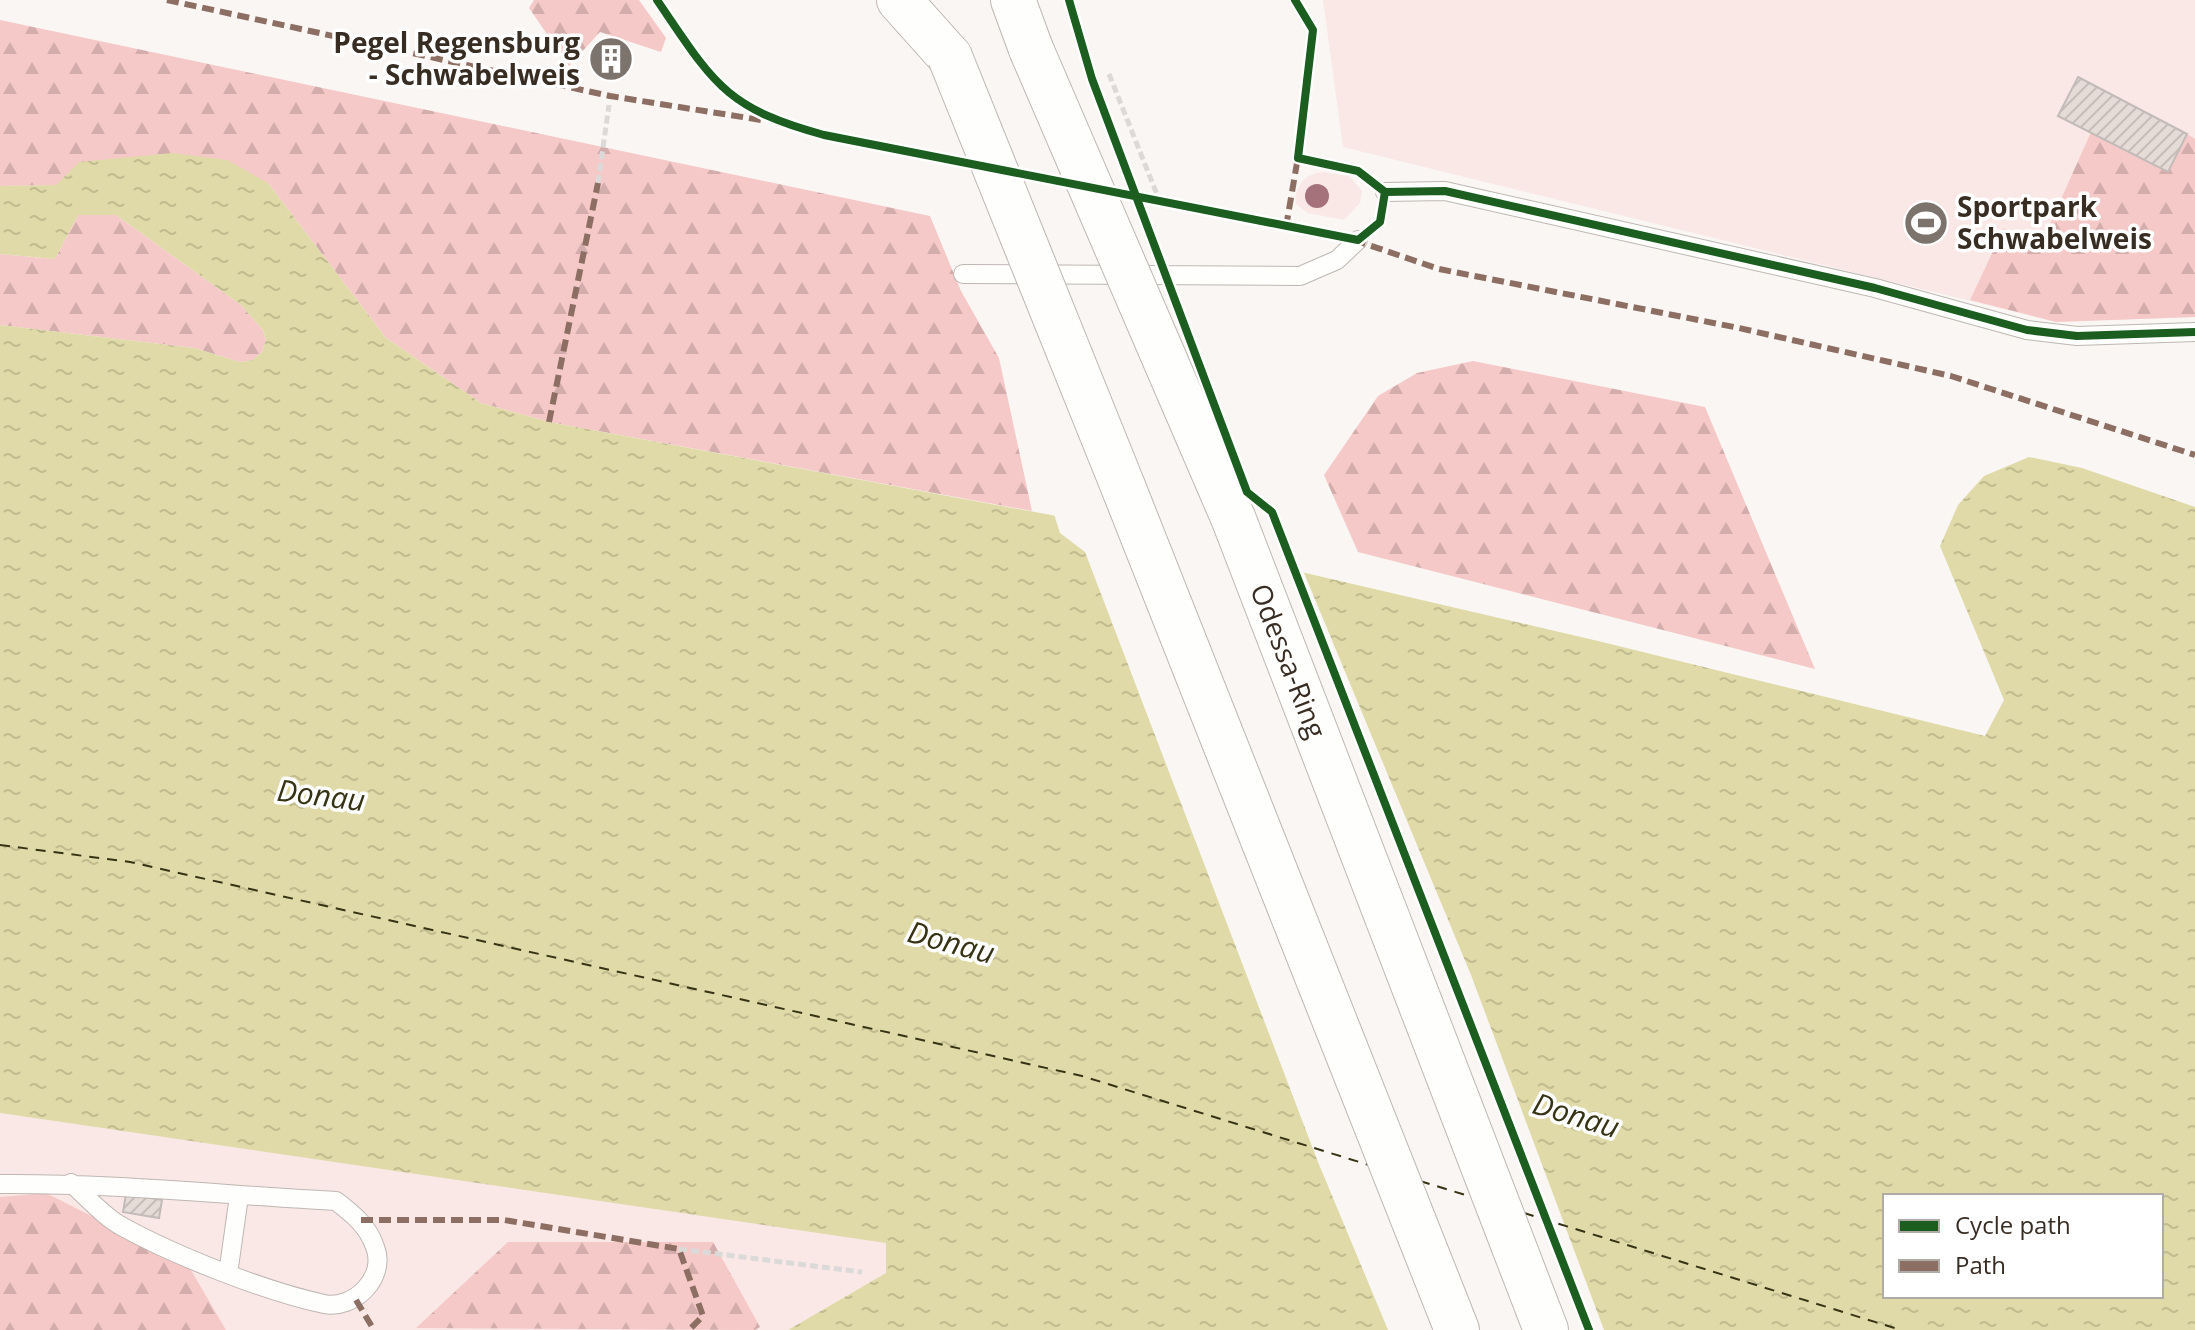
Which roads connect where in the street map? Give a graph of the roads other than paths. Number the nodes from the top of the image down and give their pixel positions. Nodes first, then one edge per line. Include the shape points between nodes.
1 (899, 0) edge
2 (928, 0) edge
3 (1013, 0) edge
4 (950, 57) junction
5 (1385, 192) dead end
6 (1358, 240) dead end
7 (963, 274) dead end
8 (2195, 332) edge
9 (71, 1183) junction
10 (0, 1184) edge
11 (239, 1196) junction
12 (228, 1274) junction
13 (1457, 1330) edge
14 (1546, 1330) edge

1 - 4 highway
2 - 4 highway
3 - 14 highway, Odessa-Ring, bridge via 1234,520
4 - 13 highway, bridge
5 - 8 lane via 1445,191 1875,288 2027,330 2077,336
6 - 7 lane via 1337,260 1300,276
9 - 10 lane
9 - 11 lane
9 - 12 lane via 120,1226
11 - 12 lane
11 - 12 lane via 336,1201 361,1220 377,1250 373,1281 356,1300 327,1305

